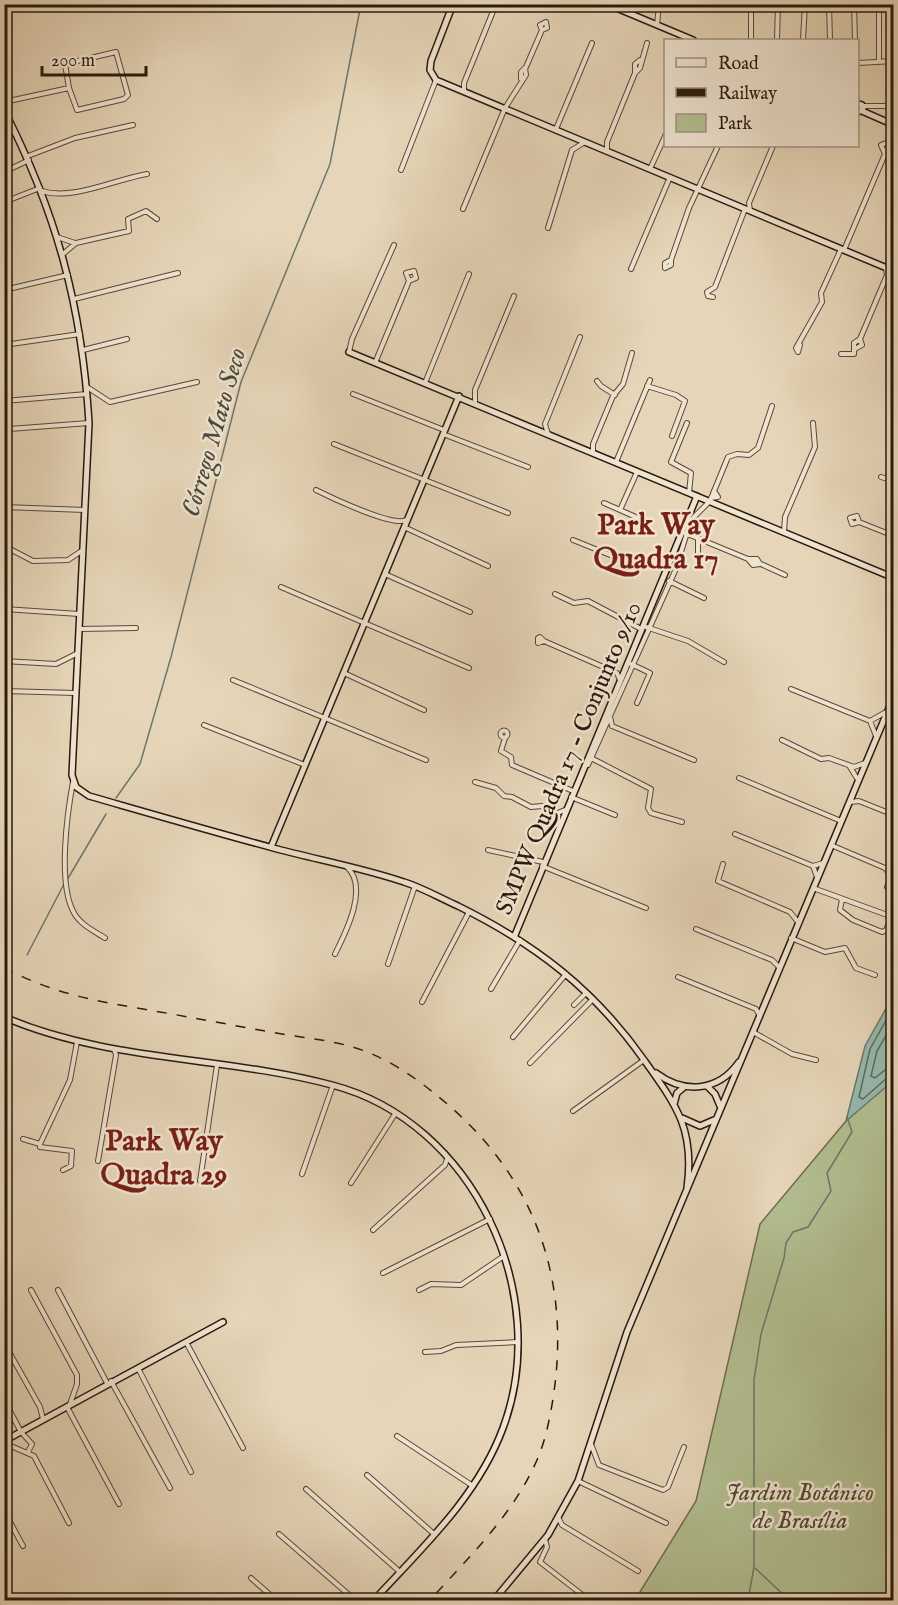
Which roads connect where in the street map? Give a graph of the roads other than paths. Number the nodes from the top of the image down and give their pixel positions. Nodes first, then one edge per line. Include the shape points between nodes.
1 (453, 4) edge
2 (496, 4) edge
3 (607, 4) edge
4 (659, 4) edge
5 (752, 4) edge
6 (778, 4) edge
7 (805, 4) edge
8 (829, 4) edge
9 (854, 4) edge
10 (879, 4) edge
11 (657, 25) junction
12 (542, 30) dead end
13 (691, 39) edge
14 (751, 39) edge
15 (777, 39) edge
16 (803, 39) edge
17 (830, 39) edge
18 (855, 39) edge
19 (592, 43) dead end
20 (647, 43) dead end
21 (879, 62) junction
22 (894, 62) edge
23 (859, 63) edge
24 (436, 80) junction
25 (464, 83) junction
26 (69, 87) junction
27 (457, 88) junction
28 (464, 91) junction
29 (512, 100) junction
30 (4, 102) edge
31 (894, 105) edge
32 (505, 108) junction
33 (860, 108) edge
34 (4, 110) edge
35 (514, 112) junction
36 (133, 125) dead end
37 (894, 125) edge
38 (556, 129) junction
39 (575, 138) junction
40 (664, 139) edge
41 (585, 142) junction
42 (607, 142) junction
43 (575, 147) junction
44 (718, 147) edge
45 (773, 147) edge
46 (600, 148) junction
47 (607, 150) junction
48 (885, 154) dead end
49 (29, 158) junction
50 (651, 169) junction
51 (401, 170) dead end
52 (4, 172) edge
53 (147, 174) dead end
54 (670, 177) junction
55 (697, 189) junction
56 (41, 190) junction
57 (53, 195) junction
58 (46, 201) junction
59 (4, 202) edge
60 (746, 208) junction
61 (463, 209) dead end
62 (157, 219) dead end
63 (548, 228) dead end
64 (57, 237) junction
65 (76, 243) junction
66 (394, 245) dead end
67 (843, 249) junction
68 (63, 254) junction
69 (671, 260) dead end
70 (631, 268) dead end
71 (890, 271) edge
72 (178, 273) dead end
73 (68, 274) junction
74 (469, 274) dead end
75 (409, 280) dead end
76 (715, 287) dead end
77 (4, 290) edge
78 (514, 296) dead end
79 (74, 300) junction
80 (80, 334) junction
81 (580, 337) dead end
82 (127, 339) dead end
83 (4, 345) edge
84 (800, 345) dead end
85 (83, 350) junction
86 (349, 352) joint
87 (632, 353) dead end
88 (841, 354) dead end
89 (375, 363) junction
90 (650, 380) dead end
91 (597, 381) dead end
92 (197, 382) dead end
93 (425, 383) junction
94 (647, 386) junction
95 (475, 390) junction
96 (87, 391) junction
97 (353, 393) dead end
98 (615, 395) junction
99 (459, 396) junction
100 (466, 399) junction
101 (4, 400) edge
102 (475, 403) junction
103 (772, 406) dead end
104 (89, 423) junction
105 (687, 423) dead end
106 (813, 423) dead end
107 (545, 424) junction
108 (537, 429) junction
109 (444, 432) junction
110 (548, 434) junction
111 (672, 436) dead end
112 (334, 444) dead end
113 (7, 448) dead end
114 (590, 451) junction
115 (616, 462) junction
116 (528, 467) dead end
117 (638, 471) junction
118 (881, 477) dead end
119 (424, 480) junction
120 (894, 482) edge
121 (316, 490) dead end
122 (689, 493) junction
123 (697, 496) junction
124 (710, 500) junction
125 (604, 503) dead end
126 (4, 507) edge
127 (86, 510) junction
128 (620, 510) junction
129 (508, 513) dead end
130 (638, 518) dead end
131 (407, 520) junction
132 (395, 522) junction
133 (859, 522) dead end
134 (783, 523) junction
135 (404, 527) junction
136 (776, 529) junction
137 (784, 532) junction
138 (684, 533) junction
139 (894, 536) edge
140 (400, 537) junction
141 (698, 539) junction
142 (573, 540) dead end
143 (4, 546) edge
144 (83, 549) junction
145 (698, 558) dead end
146 (488, 566) dead end
147 (668, 566) junction
148 (385, 574) junction
149 (785, 575) dead end
150 (663, 578) junction
151 (894, 578) edge
152 (670, 582) junction
153 (281, 587) dead end
154 (555, 594) dead end
155 (704, 598) dead end
156 (4, 609) edge
157 (470, 612) dead end
158 (79, 614) junction
159 (355, 618) junction
160 (366, 622) junction
161 (136, 628) dead end
162 (644, 628) junction
163 (79, 629) junction
164 (362, 630) junction
165 (544, 641) dead end
166 (78, 653) junction
167 (4, 661) edge
168 (724, 662) dead end
169 (630, 664) junction
170 (469, 668) dead end
171 (624, 670) junction
172 (617, 672) junction
173 (344, 673) junction
174 (233, 680) dead end
175 (620, 680) junction
176 (791, 689) dead end
177 (4, 691) edge
178 (76, 693) junction
179 (894, 696) edge
180 (637, 703) dead end
181 (424, 710) dead end
182 (609, 711) junction
183 (886, 712) junction
184 (325, 718) junction
185 (870, 721) junction
186 (204, 724) dead end
187 (612, 726) junction
188 (602, 733) junction
189 (876, 736) junction
190 (596, 737) junction
191 (506, 738) dead end
192 (782, 740) dead end
193 (589, 758) junction
194 (426, 760) dead end
195 (694, 760) dead end
196 (865, 763) junction
197 (305, 765) junction
198 (849, 766) junction
199 (739, 778) dead end
200 (858, 780) junction
201 (73, 782) junction
202 (475, 782) dead end
203 (572, 792) junction
204 (853, 793) junction
205 (859, 801) junction
206 (849, 802) junction
207 (565, 810) junction
208 (555, 814) junction
209 (615, 815) dead end
210 (894, 815) edge
211 (841, 820) junction
212 (682, 822) dead end
213 (559, 825) junction
214 (735, 834) dead end
215 (831, 845) junction
216 (271, 847) junction
217 (488, 850) dead end
218 (823, 863) junction
219 (723, 864) dead end
220 (540, 865) junction
221 (813, 866) junction
222 (347, 867) junction
223 (885, 868) junction
224 (894, 868) edge
225 (362, 871) junction
226 (891, 875) junction
227 (355, 877) junction
228 (817, 877) junction
229 (416, 885) junction
230 (886, 887) dead end
231 (813, 888) junction
232 (842, 899) junction
233 (646, 908) dead end
234 (803, 911) junction
235 (469, 912) junction
236 (790, 912) junction
237 (798, 922) junction
238 (696, 929) dead end
239 (514, 935) junction
240 (105, 938) dead end
241 (791, 938) junction
242 (521, 939) junction
243 (335, 954) dead end
244 (783, 959) junction
245 (772, 960) junction
246 (388, 964) dead end
247 (780, 967) junction
248 (567, 973) junction
249 (875, 975) dead end
250 (678, 977) dead end
251 (491, 988) dead end
252 (586, 992) junction
253 (593, 998) junction
254 (422, 1002) dead end
255 (574, 1005) dead end
256 (763, 1007) junction
257 (756, 1010) junction
258 (760, 1016) junction
259 (4, 1017) edge
260 (753, 1032) junction
261 (513, 1037) dead end
262 (77, 1042) junction
263 (114, 1048) junction
264 (121, 1049) junction
265 (116, 1055) junction
266 (743, 1055) junction
267 (645, 1060) junction
268 (816, 1060) dead end
269 (530, 1063) dead end
270 (217, 1065) junction
271 (652, 1070) junction
272 (333, 1085) junction
273 (706, 1086) junction
274 (683, 1088) junction
275 (674, 1104) junction
276 (721, 1109) junction
277 (573, 1111) dead end
278 (395, 1114) junction
279 (682, 1118) junction
280 (716, 1119) junction
281 (23, 1139) dead end
282 (40, 1144) junction
283 (447, 1158) junction
284 (98, 1161) dead end
285 (453, 1164) junction
286 (445, 1165) junction
287 (63, 1170) dead end
288 (302, 1174) dead end
289 (200, 1181) dead end
290 (351, 1183) dead end
291 (687, 1188) junction
292 (491, 1218) junction
293 (373, 1230) dead end
294 (505, 1256) junction
295 (383, 1273) dead end
296 (31, 1290) dead end
297 (58, 1290) dead end
298 (419, 1290) dead end
299 (223, 1322) dead end
300 (186, 1342) junction
301 (518, 1342) junction
302 (4, 1343) edge
303 (425, 1352) dead end
304 (137, 1367) junction
305 (109, 1382) junction
306 (4, 1400) edge
307 (68, 1405) junction
308 (43, 1419) junction
309 (21, 1432) junction
310 (397, 1436) dead end
311 (4, 1442) edge
312 (591, 1443) junction
313 (684, 1447) dead end
314 (243, 1448) dead end
315 (28, 1452) junction
316 (191, 1472) dead end
317 (367, 1475) dead end
318 (578, 1481) junction
319 (473, 1486) junction
320 (170, 1488) dead end
321 (306, 1489) dead end
322 (119, 1504) dead end
323 (4, 1511) edge
324 (560, 1522) junction
325 (69, 1523) dead end
326 (666, 1523) dead end
327 (279, 1534) dead end
328 (434, 1534) junction
329 (545, 1539) junction
330 (23, 1546) dead end
331 (638, 1571) dead end
332 (400, 1572) junction
333 (251, 1578) dead end
334 (276, 1600) edge
335 (354, 1600) edge
336 (374, 1600) edge
337 (494, 1600) edge
338 (589, 1600) edge

1 - 24 street via 431,61 430,70
2 - 25 street
3 - 11 street
4 - 11 street
5 - 14 street
6 - 15 street
7 - 16 street
8 - 17 street
9 - 18 street
10 - 21 street
11 - 13 street
12 - 29 street
19 - 38 street
20 - 42 street
21 - 22 street
21 - 23 street
24 - 27 street
24 - 51 street
25 - 27 street
25 - 28 street
26 - 26 street via 65,64 116,52 128,95 77,110
26 - 30 street
27 - 28 street
28 - 32 street
29 - 32 street
29 - 35 street
31 - 33 street
32 - 35 street
32 - 61 street
33 - 37 street
34 - 49 street
35 - 38 street
36 - 49 street via 75,138
38 - 39 street
39 - 41 street
39 - 43 street
40 - 50 street
41 - 43 street
41 - 46 street
42 - 46 street
42 - 47 street
43 - 63 street via 566,164
44 - 55 street
45 - 60 street
46 - 47 street
47 - 50 street
48 - 67 street
49 - 52 street
49 - 56 street
50 - 54 street
53 - 57 street
54 - 55 street
54 - 70 street
55 - 60 street
55 - 69 street
56 - 57 street
56 - 58 street
56 - 59 street
57 - 58 street
58 - 64 street
60 - 67 street
60 - 76 street
62 - 65 street via 146,211 134,214 128,219 129,231
64 - 65 street
64 - 68 street
65 - 68 street
66 - 86 street
67 - 71 street
67 - 84 street
68 - 73 street
71 - 88 street via 860,339 854,343 855,349 851,355
72 - 79 street
73 - 77 street
73 - 79 street
74 - 93 street
75 - 89 street
78 - 95 street
79 - 80 street
80 - 83 street
80 - 85 street
81 - 107 street
82 - 85 street
85 - 96 street
86 - 89 street
87 - 98 street via 623,384
89 - 93 street
90 - 94 street
91 - 98 street
92 - 96 street via 110,402
93 - 99 street
94 - 111 street via 685,401
94 - 115 street
95 - 100 street
95 - 102 street
96 - 101 street
96 - 104 street
97 - 109 street
98 - 114 street
99 - 100 street
99 - 109 street
100 - 102 street
102 - 108 street
103 - 124 street via 758,448 749,455 728,458 714,491 718,496
104 - 113 street via 9,429
104 - 127 street
105 - 122 street via 671,462 691,473
106 - 134 street via 815,447
107 - 108 street
107 - 110 street
108 - 110 street
109 - 116 street
109 - 119 street
110 - 114 street
112 - 119 street
114 - 115 street
115 - 117 street
117 - 122 street
117 - 128 street
118 - 120 street
119 - 129 street
119 - 131 street
121 - 132 street
122 - 123 street
123 - 124 street
123 - 138 street, SMPW Quadra 17 - Conjunto 9/10
124 - 136 street
124 - 138 street
125 - 128 street
126 - 127 street
127 - 144 street
128 - 130 street
131 - 132 street
131 - 135 street
132 - 140 street
133 - 139 street
134 - 136 street
134 - 137 street
135 - 140 street
135 - 146 street
136 - 137 street
137 - 151 street
138 - 141 street
138 - 147 street, SMPW Quadra 17 - Conjunto 9/10
138 - 152 street
140 - 148 street
141 - 145 street
141 - 149 street
142 - 147 street via 625,560 648,559
143 - 144 street via 33,561 68,560
144 - 158 street
147 - 150 street, SMPW Quadra 17 - Conjunto 9/10
148 - 157 street
148 - 160 street
150 - 152 street
150 - 162 street, SMPW Quadra 17 - Conjunto 9/10
152 - 155 street
152 - 162 street
153 - 159 street
154 - 162 street via 574,603 588,601
156 - 158 street
158 - 163 street
159 - 160 street
159 - 164 street
160 - 164 street
160 - 170 street
161 - 163 street
162 - 168 street via 688,641
162 - 169 street, SMPW Quadra 17 - Conjunto 9/10
163 - 166 street
164 - 173 street
165 - 172 street
166 - 167 street via 56,664
166 - 178 street
169 - 171 street, SMPW Quadra 17 - Conjunto 9/10
169 - 180 street via 650,673
169 - 182 street via 619,700
171 - 172 street
171 - 175 street, SMPW Quadra 17 - Conjunto 9/10
172 - 175 street
173 - 181 street
173 - 184 street
174 - 184 street
175 - 182 street, SMPW Quadra 17 - Conjunto 9/10
176 - 185 street
177 - 178 street
178 - 201 street
179 - 183 street
182 - 187 street
182 - 188 street
182 - 190 street, SMPW Quadra 17 - Conjunto 9/10
183 - 185 street
183 - 189 street
184 - 194 street
184 - 197 street
185 - 189 street
186 - 197 street
187 - 188 street
187 - 195 street
188 - 190 street
188 - 193 street
189 - 196 street
190 - 193 street, SMPW Quadra 17 - Conjunto 9/10
191 - 203 street via 501,751 511,757 512,765
192 - 198 street via 801,752
193 - 203 street, SMPW Quadra 17 - Conjunto 9/10
193 - 203 street
193 - 212 street via 651,789 651,813
196 - 198 street
196 - 200 street
197 - 216 street
198 - 200 street
199 - 211 street
200 - 204 street
201 - 216 street via 89,796
201 - 240 street via 65,862 69,899 74,913 85,925
202 - 208 street
203 - 207 street, SMPW Quadra 17 - Conjunto 9/10
203 - 209 street
204 - 205 street
204 - 206 street
205 - 206 street
205 - 210 street
206 - 211 street
207 - 208 street
207 - 213 street, SMPW Quadra 17 - Conjunto 9/10
208 - 213 street
211 - 215 street
213 - 220 street, SMPW Quadra 17 - Conjunto 9/10
214 - 221 street
215 - 218 street
215 - 223 street
216 - 222 street
217 - 220 street
218 - 221 street
218 - 228 street
219 - 236 street via 718,881
220 - 233 street
220 - 239 street, SMPW Quadra 17 - Conjunto 9/10
221 - 228 street
222 - 225 street
222 - 227 street
223 - 224 street
223 - 226 street
224 - 226 street
225 - 227 street
225 - 229 street
226 - 230 street
227 - 243 street via 352,907
228 - 231 street
229 - 235 street
229 - 246 street
231 - 232 street
231 - 234 street
232 - 232 street via 890,916 886,930 882,932 853,920 840,910
234 - 236 street
234 - 237 street
235 - 239 street
235 - 254 street
236 - 237 street
237 - 241 street
238 - 245 street
239 - 242 street
241 - 244 street
241 - 249 street via 825,952 845,948 856,968
242 - 248 street
242 - 251 street
244 - 245 street
244 - 247 street
245 - 247 street
247 - 256 street
248 - 252 street
248 - 261 street
250 - 257 street
252 - 253 street
252 - 255 street
253 - 267 street
253 - 269 street
256 - 257 street
256 - 258 street
257 - 258 street
258 - 260 street
259 - 262 street
260 - 266 street
260 - 268 street via 792,1054
262 - 263 street
262 - 282 street via 70,1080
263 - 264 street
263 - 265 street
264 - 265 street
264 - 270 street
265 - 284 street
266 - 273 street via 722,1080
266 - 276 street
267 - 271 street
267 - 277 street
270 - 272 street
270 - 289 street
271 - 274 street
271 - 275 street
272 - 278 street
272 - 288 street
273 - 274 street
273 - 276 street via 719,1099
274 - 275 street
275 - 279 street
276 - 280 street
278 - 283 street via 421,1132
278 - 290 street
279 - 280 street via 700,1126
279 - 291 street via 690,1155
280 - 291 street
281 - 282 street
282 - 287 street via 45,1149 72,1151 71,1166
283 - 285 street
283 - 286 street
285 - 286 street
285 - 292 street
286 - 293 street
291 - 312 street via 622,1343
292 - 294 street
292 - 295 street
294 - 298 street via 461,1285 431,1284
294 - 301 street via 517,1312
296 - 307 street via 77,1375
297 - 305 street
299 - 300 street
300 - 304 street
300 - 314 street
301 - 303 street via 456,1345
301 - 319 street via 510,1407 495,1447
302 - 308 street
304 - 305 street
304 - 316 street
305 - 307 street
305 - 320 street
306 - 309 street
307 - 308 street
307 - 322 street
308 - 309 street
309 - 311 street
309 - 315 street via 32,1444
310 - 319 street
311 - 315 street
312 - 313 street via 599,1465 663,1490 668,1487
312 - 318 street
315 - 325 street via 34,1456
317 - 328 street
318 - 324 street
318 - 326 street
319 - 328 street
321 - 332 street
323 - 330 street
324 - 329 street
324 - 331 street
327 - 335 street
328 - 332 street
329 - 337 street
329 - 338 street via 547,1547 540,1562
332 - 336 street
333 - 334 street

